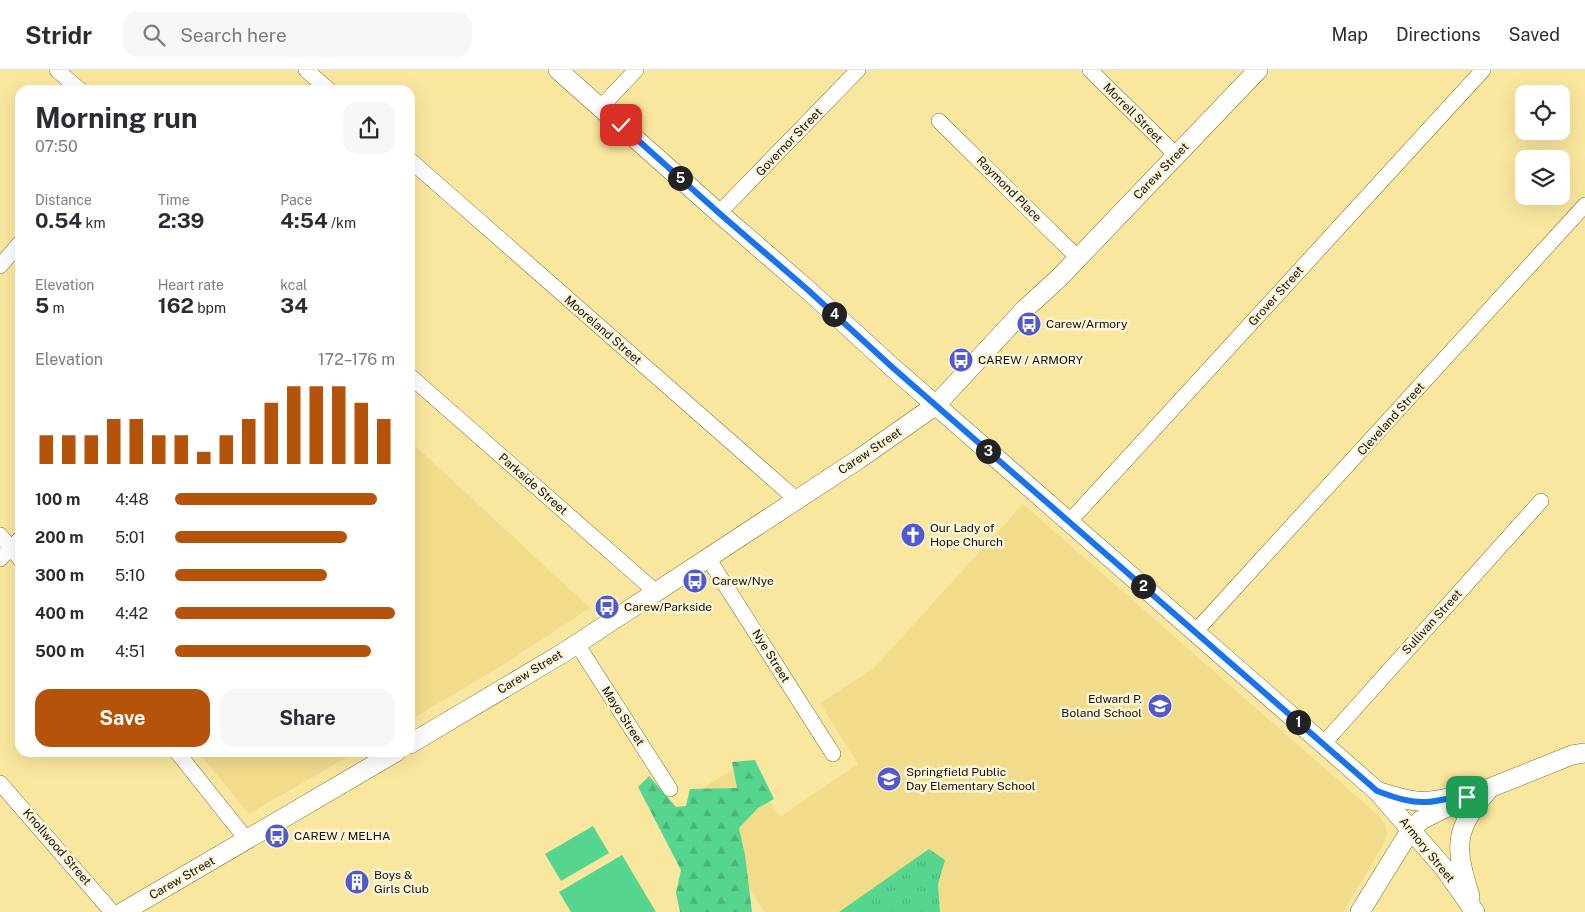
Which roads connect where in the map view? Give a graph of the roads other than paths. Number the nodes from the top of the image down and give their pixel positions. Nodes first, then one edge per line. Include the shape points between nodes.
1 (57, 70) edge
2 (306, 70) edge
3 (558, 70) edge
4 (636, 70) edge
5 (858, 70) edge
6 (1090, 70) edge
7 (1258, 70) edge
8 (1483, 70) edge
9 (74, 85) edge
10 (324, 85) edge
11 (600, 108) junction
12 (939, 121) dead end
13 (1176, 155) junction
14 (415, 164) edge
15 (1585, 205) edge
16 (719, 213) junction
17 (15, 249) edge
18 (1078, 258) junction
19 (0, 266) edge
20 (415, 380) edge
21 (936, 405) junction
22 (797, 500) junction
23 (1541, 501) dead end
24 (1069, 522) junction
25 (0, 535) edge
26 (15, 547) edge
27 (15, 550) edge
28 (708, 558) junction
29 (0, 559) edge
30 (656, 592) junction
31 (1195, 632) junction
32 (577, 644) junction
33 (415, 741) edge
34 (1324, 743) junction
35 (1581, 752) edge
36 (833, 754) dead end
37 (181, 757) edge
38 (388, 757) edge
39 (0, 783) edge
40 (1490, 788) junction
41 (670, 789) dead end
42 (1377, 791) junction
43 (1471, 795) junction
44 (1411, 830) junction
45 (247, 840) junction
46 (112, 912) edge
47 (123, 912) edge
48 (1360, 912) edge
49 (1475, 912) edge

1 - 9 street
2 - 10 street
3 - 11 main road, Armory Street
4 - 11 street
5 - 16 street, Governor Street
6 - 13 street, Morrell Street
7 - 13 main road, Carew Street
8 - 24 street, Grover Street
11 - 16 main road, Armory Street
12 - 18 street, Raymond Place
13 - 18 main road, Carew Street
14 - 22 street, Mooreland Street
15 - 31 street, Cleveland Street
16 - 21 main road, Armory Street
17 - 19 street
18 - 21 main road, Carew Street via 1025,309
20 - 30 street, Parkside Street
21 - 22 main road, Carew Street
21 - 24 main road, Armory Street
22 - 28 main road, Carew Street
23 - 34 street, Sullivan Street
24 - 31 main road, Armory Street
25 - 26 street
27 - 29 street
28 - 30 main road, Carew Street
28 - 36 street, Nye Street
30 - 32 main road, Carew Street
31 - 34 main road, Armory Street
32 - 33 main road, Carew Street
32 - 41 street, Mayo Street
34 - 42 main road, Armory Street
35 - 40 main road
37 - 45 street
38 - 45 main road, Carew Street
39 - 46 street, Knollwood Street
40 - 43 main road
40 - 49 main road via 1470,813 1459,843 1460,864
42 - 43 main road, Armory Street via 1413,802
42 - 44 main road, Armory Street
43 - 44 main road via 1421,820
44 - 48 main road
44 - 49 main road, Armory Street via 1444,868
45 - 47 main road, Carew Street

